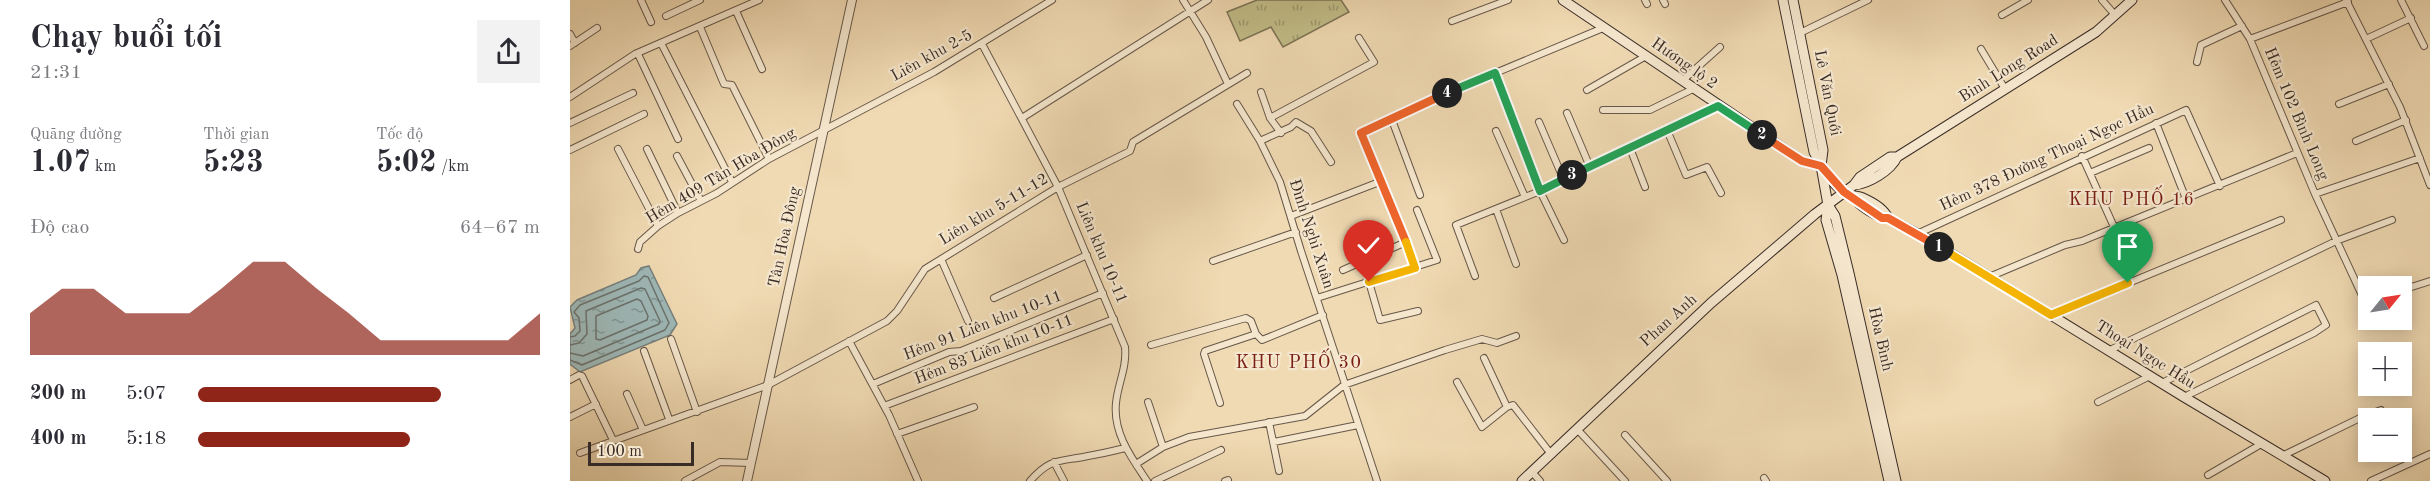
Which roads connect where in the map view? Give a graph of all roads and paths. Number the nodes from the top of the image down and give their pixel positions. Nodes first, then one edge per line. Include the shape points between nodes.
1 (641, 0) edge
2 (700, 0) edge
3 (759, 0) edge
4 (852, 0) edge
5 (1052, 0) edge
6 (1183, 0) edge
7 (1209, 0) edge
8 (1508, 0) edge
9 (1563, 0) edge
10 (1783, 0) edge
11 (1793, 0) edge
12 (1868, 0) edge
13 (2028, 0) edge
14 (2102, 0) edge
15 (2225, 0) edge
16 (2402, 0) edge
17 (2130, 1) edge
18 (2347, 1) edge
19 (736, 11) junction
20 (1189, 11) junction
21 (2002, 15) dead end
22 (2115, 15) junction
23 (666, 16) dead end
24 (2411, 18) junction
25 (1452, 21) dead end
26 (651, 22) dead end
27 (2242, 26) junction
28 (700, 27) junction
29 (597, 28) dead end
30 (1603, 28) junction
31 (1800, 33) junction
32 (570, 34) edge
33 (1359, 38) dead end
34 (2250, 39) junction
35 (2366, 39) junction
36 (661, 43) junction
37 (572, 44) edge
38 (982, 44) junction
39 (2424, 46) dead end
40 (1720, 47) dead end
41 (1981, 49) dead end
42 (638, 54) junction
43 (1646, 56) junction
44 (2197, 62) dead end
45 (762, 69) dead end
46 (1247, 73) dead end
47 (1495, 73) junction
48 (1681, 81) junction
49 (1228, 84) junction
50 (2389, 84) junction
51 (1693, 89) junction
52 (2005, 89) junction
53 (1587, 90) dead end
54 (1261, 92) dead end
55 (633, 93) dead end
56 (570, 97) edge
57 (1237, 104) dead end
58 (2339, 104) dead end
59 (1718, 106) junction
60 (1603, 110) dead end
61 (1567, 113) dead end
62 (644, 114) dead end
63 (1022, 118) junction
64 (1270, 118) junction
65 (1392, 120) junction
66 (2406, 120) junction
67 (1539, 122) dead end
68 (570, 123) edge
69 (2156, 123) junction
70 (1667, 130) junction
71 (1496, 131) dead end
72 (823, 133) junction
73 (1281, 133) junction
74 (678, 139) dead end
75 (1260, 141) junction
76 (2356, 141) dead end
77 (1630, 148) junction
78 (2149, 148) dead end
79 (618, 149) dead end
80 (647, 149) dead end
81 (570, 150) edge
82 (2297, 153) junction
83 (677, 156) dead end
84 (2082, 156) junction
85 (2420, 158) junction
86 (769, 159) junction
87 (1331, 162) dead end
88 (1821, 166) junction
89 (1590, 167) junction
90 (2090, 173) junction
91 (1563, 178) junction
92 (1382, 181) junction
93 (732, 182) junction
94 (2430, 185) edge
95 (2220, 186) junction
96 (1058, 187) junction
97 (1645, 187) dead end
98 (1540, 191) junction
99 (1844, 192) junction
100 (1721, 193) dead end
101 (2315, 194) junction
102 (1420, 195) dead end
103 (1525, 197) junction
104 (2186, 199) junction
105 (701, 201) junction
106 (1828, 206) junction
107 (1496, 209) junction
108 (1417, 210) dead end
109 (678, 213) junction
110 (1291, 216) junction
111 (2280, 220) dead end
112 (2392, 220) dead end
113 (658, 226) junction
114 (2114, 227) junction
115 (1296, 232) junction
116 (1917, 234) junction
117 (1564, 240) dead end
118 (2336, 241) junction
119 (1406, 242) junction
120 (638, 249) dead end
121 (1088, 255) junction
122 (941, 259) junction
123 (1213, 261) dead end
124 (1516, 264) dead end
125 (1415, 268) junction
126 (1343, 270) dead end
127 (1475, 276) dead end
128 (1989, 277) junction
129 (2429, 281) edge
130 (1369, 282) junction
131 (2358, 285) edge
132 (2412, 287) edge
133 (2430, 289) edge
134 (1103, 293) junction
135 (994, 298) dead end
136 (1317, 298) junction
137 (1418, 311) dead end
138 (1323, 315) junction
139 (2051, 315) junction
140 (1114, 320) junction
141 (968, 321) dead end
142 (1256, 334) junction
143 (1516, 336) dead end
144 (671, 339) dead end
145 (849, 341) junction
146 (1151, 345) dead end
147 (2110, 350) junction
148 (644, 351) dead end
149 (1484, 358) dead end
150 (2150, 376) junction
151 (570, 380) edge
152 (1457, 382) dead end
153 (2162, 383) junction
154 (873, 384) junction
155 (768, 385) junction
156 (1344, 385) junction
157 (627, 394) dead end
158 (2184, 397) junction
159 (1148, 402) dead end
160 (2098, 402) dead end
161 (1220, 403) dead end
162 (596, 404) junction
163 (884, 406) junction
164 (974, 407) dead end
165 (1507, 407) junction
166 (697, 412) junction
167 (570, 417) edge
168 (669, 419) junction
169 (2358, 419) edge
170 (1269, 422) junction
171 (1358, 425) junction
172 (1577, 429) junction
173 (643, 430) junction
174 (897, 434) junction
175 (1625, 435) dead end
176 (613, 440) junction
177 (1274, 442) junction
178 (2263, 443) junction
179 (1163, 447) junction
180 (1125, 448) junction
181 (1221, 450) dead end
182 (580, 453) dead end
183 (1551, 454) junction
184 (2430, 454) edge
185 (2284, 455) junction
186 (1054, 462) junction
187 (751, 463) junction
188 (1136, 464) junction
189 (1889, 466) junction
190 (1279, 471) dead end
191 (1532, 472) junction
192 (2208, 475) dead end
193 (685, 481) edge
194 (747, 481) edge
195 (918, 481) edge
196 (1030, 481) edge
197 (1064, 481) edge
198 (1147, 481) edge
199 (1155, 481) edge
200 (1377, 481) edge
201 (1522, 481) edge
202 (1540, 481) edge
203 (1625, 481) edge
204 (1667, 481) edge
205 (1889, 481) edge
206 (1896, 481) edge
207 (2325, 481) edge
208 (2371, 481) edge

1 - 26 street
2 - 23 street
3 - 19 street
4 - 72 street, Tân Hòa Đông
5 - 38 street, Liên khu 2-5
6 - 20 street
7 - 20 street
8 - 25 street
9 - 30 main road, Hương lộ 2
10 - 88 main road, Lê Văn Quới via 1814,152
11 - 31 main road, Lê Văn Quới
12 - 31 street
13 - 21 street
14 - 22 street
15 - 27 street, Hẻm 102 Bình Long
16 - 24 street
17 - 22 main road, Binh Long Road
18 - 34 street
18 - 35 street
19 - 28 street
19 - 45 street
20 - 49 street
20 - 63 street
22 - 52 main road, Binh Long Road via 2096,32
24 - 35 street
24 - 39 street
27 - 34 street, Hẻm 102 Bình Long
27 - 44 street via 2201,45
28 - 36 street
28 - 86 street via 724,84 732,85
29 - 37 street
30 - 43 main road, Hương lộ 2
30 - 47 street
31 - 88 main road, Lê Văn Quới via 1823,150
32 - 37 street
33 - 64 street via 1374,62
34 - 82 street, Hẻm 102 Bình Long
35 - 50 street
36 - 42 street
36 - 93 street
38 - 63 street, Liên khu 10-11
38 - 72 street, Liên khu 2-5
40 - 48 street
41 - 52 street
42 - 56 street
42 - 74 street
43 - 48 main road, Hương lộ 2
43 - 53 street
46 - 49 street, Liên khu 5-11-12
47 - 65 street
47 - 98 street
48 - 51 main road, Hương lộ 2
49 - 96 street, Liên khu 5-11-12 via 1133,142 1130,151
50 - 58 street
50 - 66 street
51 - 59 main road, Hương lộ 2
51 - 60 street via 1650,110
52 - 99 main road, Binh Long Road via 1897,157 1890,157
54 - 64 street
55 - 68 street
57 - 75 street, Đình Nghi Xuân
59 - 70 street
59 - 88 main road, Hương lộ 2 via 1802,161
61 - 89 street
62 - 81 street
63 - 96 street, Liên khu 10-11
64 - 73 street
65 - 92 street via 1361,133
65 - 102 street
66 - 76 street
66 - 85 street
67 - 91 street
69 - 84 street, Hẻm 378 Đường Thoại Ngọc Hầu
69 - 95 street, Hẻm 378 Đường Thoại Ngọc Hầu via 2186,110
69 - 104 street
70 - 77 street
70 - 100 street via 1686,175 1707,167
71 - 103 street
72 - 86 street, Hẻm 409 Tân Hòa Đông
72 - 155 street, Tân Hòa Đông
73 - 75 street
73 - 87 street via 1296,122 1311,131
75 - 110 street, Đình Nghi Xuân
77 - 89 street
77 - 97 street
78 - 90 street
79 - 113 street
80 - 109 street
82 - 95 street
82 - 101 street, Hẻm 102 Bình Long
83 - 105 street
84 - 90 street
84 - 116 street, Hẻm 378 Đường Thoại Ngọc Hầu
85 - 94 street
85 - 101 street
86 - 93 street, Hẻm 409 Tân Hòa Đông
88 - 99 main road, Thoại Ngọc Hầu
88 - 106 main road, Hòa Bình
89 - 91 street
90 - 114 street
91 - 98 street
92 - 110 street
92 - 119 street
93 - 105 street, Hẻm 409 Tân Hòa Đông
95 - 104 street
96 - 121 street, Liên khu 10-11
96 - 122 street, Liên khu 5-11-12
98 - 103 street
98 - 117 street
99 - 106 main road, Phan Anh
99 - 116 main road, Thoại Ngọc Hầu via 1882,218
101 - 118 street, Hẻm 102 Bình Long
103 - 107 street
104 - 114 street
105 - 109 street, Hẻm 409 Tân Hòa Đông
106 - 172 main road, Phan Anh via 1706,308
106 - 189 main road, Hòa Bình via 1826,220
107 - 124 street
107 - 127 street via 1455,226
108 - 125 street via 1437,260
109 - 113 street, Hẻm 409 Tân Hòa Đông
110 - 115 street, Đình Nghi Xuân
111 - 139 street
112 - 118 street
113 - 120 street, Hẻm 409 Tân Hòa Đông via 640,242
114 - 128 street
115 - 123 street
115 - 136 street, Đình Nghi Xuân
116 - 128 main road, Thoại Ngọc Hầu
118 - 131 street, Hẻm 102 Bình Long
118 - 147 street
119 - 125 street
119 - 126 street
121 - 134 street, Liên khu 10-11
121 - 135 street
122 - 141 street
122 - 145 street, Liên khu 5-11-12 via 925,269 887,321
125 - 130 street
128 - 139 main road, Thoại Ngọc Hầu
129 - 132 street
129 - 133 street
130 - 136 street
130 - 137 street via 1380,320
134 - 140 street, Liên khu 10-11
134 - 154 street, Hẻm 91 Liên khu 10-11
136 - 138 street, Đình Nghi Xuân
138 - 142 street via 1262,340
138 - 156 street, Đình Nghi Xuân
139 - 147 main road, Thoại Ngọc Hầu
140 - 163 street, Hẻm 83 Liên khu 10-11
140 - 180 street, Liên khu 10-11 via 1125,347 1126,363 1116,404 1120,439
142 - 146 street via 1246,318
142 - 161 street via 1204,354
143 - 156 street via 1497,343 1482,339
144 - 166 street
145 - 154 street
145 - 155 street, Liên khu 5-11-12
147 - 150 main road, Thoại Ngọc Hầu
148 - 168 street
149 - 165 street
150 - 153 main road, Thoại Ngọc Hầu
150 - 160 street
151 - 162 street via 582,376
152 - 165 street via 1482,427
153 - 158 main road, Thoại Ngọc Hầu
153 - 158 street via 2316,305 2326,325
154 - 163 street
155 - 166 street, Liên khu 5-11-12
155 - 187 street, Tân Hòa Đông
156 - 170 street via 1305,416
156 - 171 street, Đình Nghi Xuân
157 - 173 street
158 - 178 main road, Thoại Ngọc Hầu
159 - 179 street
162 - 167 street
162 - 176 street
163 - 174 street
164 - 174 street
165 - 183 street via 1514,405
166 - 168 street, Liên khu 5-11-12
168 - 173 street, Liên khu 5-11-12
169 - 185 street
170 - 177 street
170 - 179 street via 1189,437
171 - 177 street
171 - 200 street, Đình Nghi Xuân
172 - 183 main road, Phan Anh
172 - 203 street
173 - 176 street, Liên khu 5-11-12
174 - 195 street
175 - 204 street
176 - 182 street, Liên khu 5-11-12
177 - 190 street
178 - 185 main road, Thoại Ngọc Hầu
178 - 192 street
179 - 188 street
180 - 186 street
180 - 188 street, Liên khu 10-11
181 - 199 street
183 - 191 main road, Phan Anh
184 - 208 street
185 - 207 main road, Thoại Ngọc Hầu
186 - 196 street
186 - 197 street
187 - 193 street via 720,462
187 - 194 street, Tân Hòa Đông
188 - 198 street, Liên khu 10-11
189 - 205 main road, Hòa Bình
189 - 206 main road, Hòa Bình
191 - 201 main road, Phan Anh
191 - 202 street

